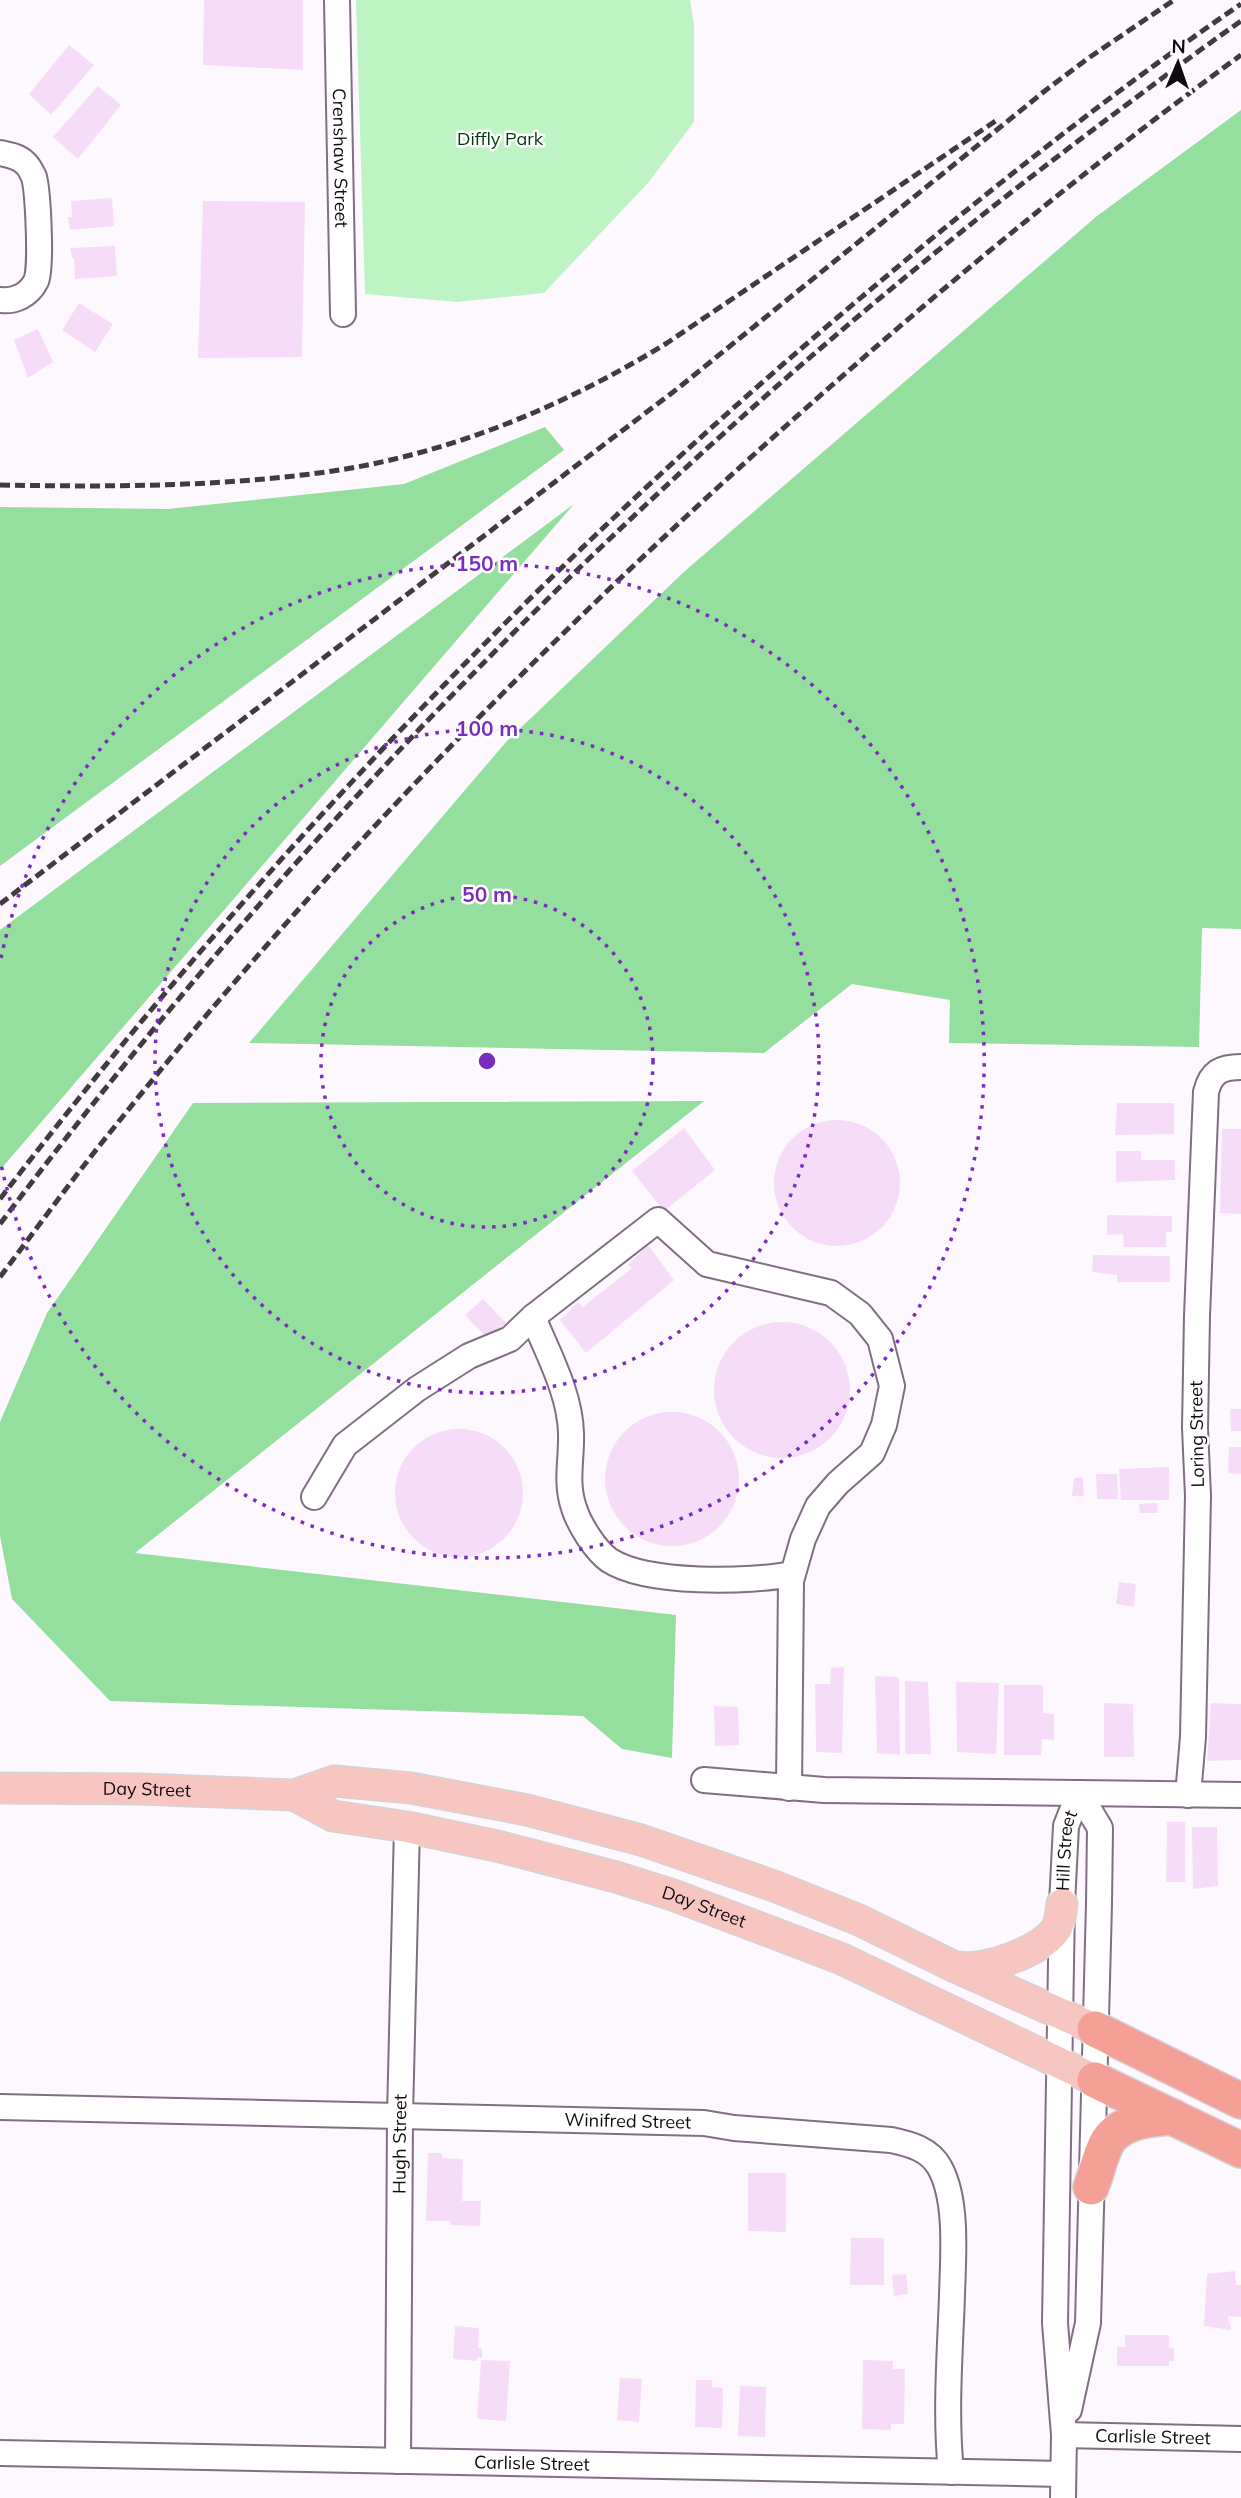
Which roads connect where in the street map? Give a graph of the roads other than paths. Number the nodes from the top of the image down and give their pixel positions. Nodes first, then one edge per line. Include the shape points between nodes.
1 (337, 0) edge
2 (0, 153) edge
3 (0, 300) edge
4 (343, 314) dead end
5 (1241, 1067) edge
6 (533, 1317) junction
7 (314, 1497) dead end
8 (793, 1574) junction
9 (704, 1780) dead end
10 (0, 1788) edge
11 (789, 1788) junction
12 (1079, 1793) junction
13 (1188, 1794) junction
14 (294, 1795) junction
15 (1241, 1795) edge
16 (407, 1827) junction
17 (1062, 1904) junction
18 (955, 1967) junction
19 (1062, 2014) junction
20 (1096, 2029) junction
21 (1059, 2063) junction
22 (1095, 2080) junction
23 (1241, 2101) edge
24 (0, 2107) edge
25 (400, 2116) junction
26 (1173, 2118) junction
27 (1228, 2143) edge
28 (1091, 2187) junction
29 (1064, 2435) junction
30 (1241, 2439) edge
31 (0, 2453) edge
32 (398, 2461) junction
33 (951, 2472) junction
34 (1063, 2486) edge

1 - 4 street, Crenshaw Street
2 - 3 street via 25,163 33,174 39,238 38,278 30,291 18,299
5 - 13 street, Loring Street via 1223,1068 1213,1075 1206,1092 1197,1317 1193,1737
6 - 7 street via 510,1339 469,1356 417,1389 345,1445
6 - 8 street via 563,1389 571,1432 568,1478 573,1506 583,1530 609,1560 648,1575 712,1579
6 - 8 street via 657,1220 707,1264 831,1293 860,1314 880,1339 892,1386 884,1425 872,1453 818,1506
8 - 11 street
9 - 11 street
10 - 14 main road, Day Street
11 - 12 street
12 - 13 street
12 - 17 street, Hill Street via 1066,1826
12 - 20 street, Hill Street via 1100,1828
13 - 15 street
14 - 16 main road, Day Street via 333,1816
14 - 18 main road, Day Street via 334,1781 411,1788 584,1824 774,1886 859,1920
16 - 21 main road, Day Street via 547,1858 673,1895 842,1959
16 - 25 street, Hugh Street
17 - 18 main road via 1056,1929 1036,1947 971,1969
17 - 19 street, Hill Street
18 - 19 main road, Day Street
19 - 20 main road, Day Street
19 - 21 street, Hill Street
20 - 22 street, Hill Street
20 - 23 highway
21 - 22 main road, Day Street
21 - 29 street, Hill Street via 1055,2323
22 - 26 highway
22 - 28 street, Hill Street
24 - 25 street, Winifred Street
25 - 32 street, Hugh Street
25 - 33 street, Winifred Street via 704,2123 891,2140 926,2151 941,2169 951,2215
26 - 27 highway
26 - 28 highway via 1153,2118 1120,2129 1108,2141
28 - 29 street, Hill Street via 1088,2323
29 - 30 street, Carlisle Street
29 - 34 street, Hill Street
31 - 32 street, Carlisle Street
32 - 33 street, Carlisle Street
33 - 34 street, Carlisle Street

